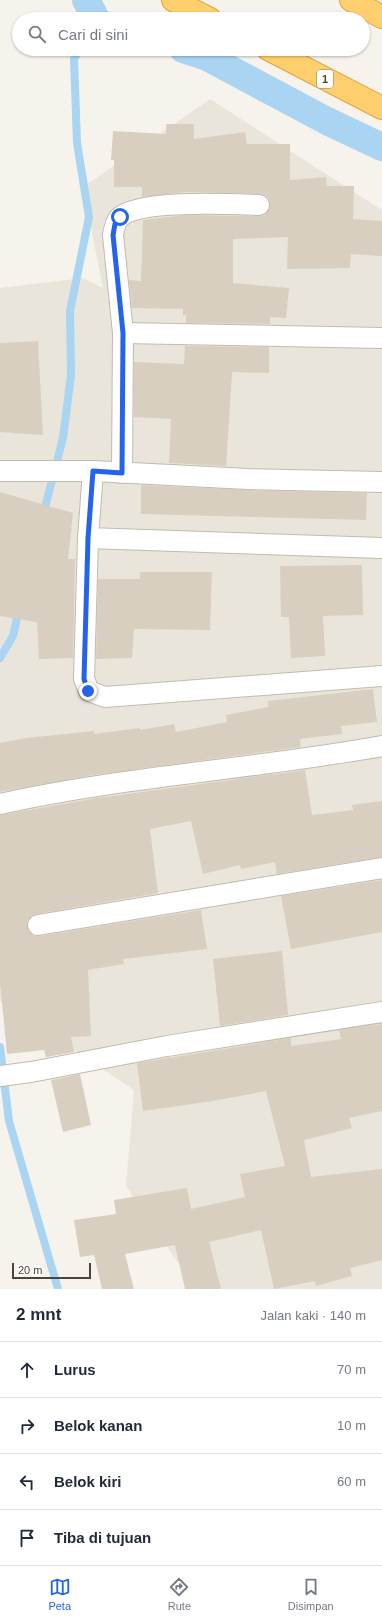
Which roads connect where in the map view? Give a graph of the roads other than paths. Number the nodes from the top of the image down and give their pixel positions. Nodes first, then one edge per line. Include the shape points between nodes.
1 (173, 0) edge
2 (350, 0) edge
3 (196, 12) edge
4 (382, 17) edge
5 (282, 56) edge
6 (382, 108) edge
7 (259, 205) dead end
8 (123, 333) junction
9 (382, 338) edge
10 (0, 470) edge
11 (93, 471) junction
12 (122, 473) junction
13 (382, 482) edge
14 (88, 538) junction
15 (382, 548) edge
16 (382, 676) edge
17 (382, 746) edge
18 (0, 804) edge
19 (382, 868) edge
20 (38, 925) dead end
21 (382, 1012) edge
22 (0, 1076) edge

1 - 3 highway
2 - 4 highway
5 - 6 highway, 1
7 - 8 street via 205,204 140,208 120,217 115,224 113,235
8 - 9 street
8 - 12 street
10 - 11 street
11 - 12 street
11 - 14 street
12 - 13 street
14 - 15 street
14 - 16 street via 84,679 88,691 105,697
17 - 18 street via 114,784
19 - 20 street
21 - 22 street

